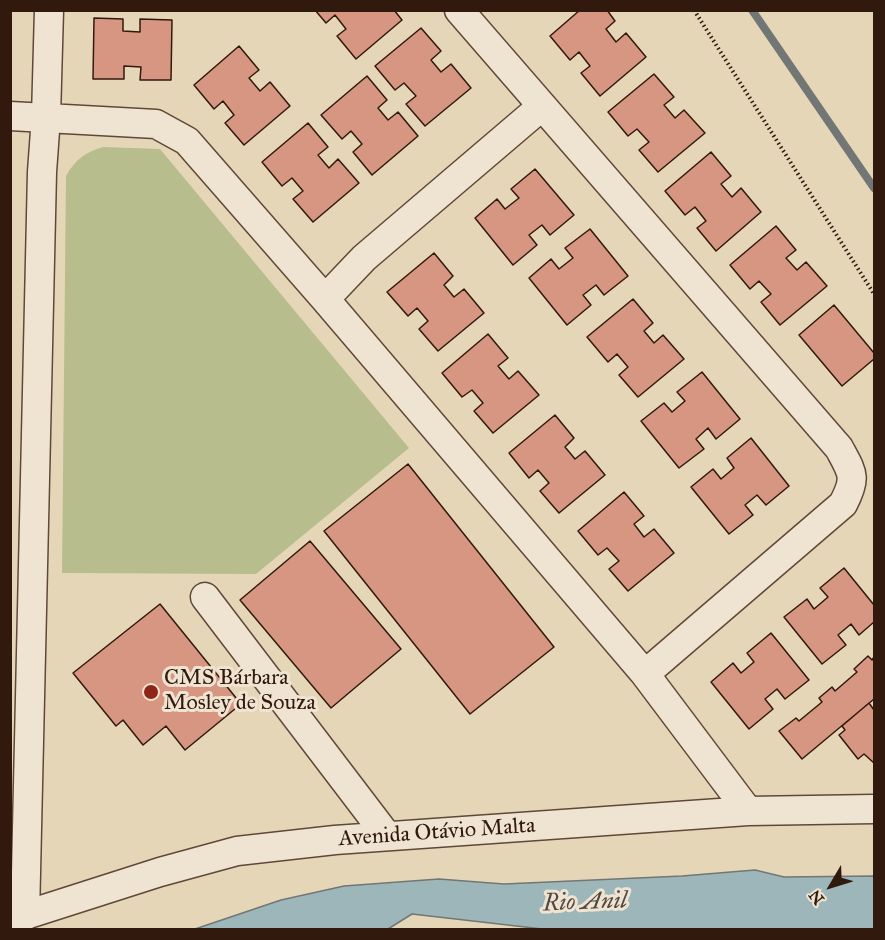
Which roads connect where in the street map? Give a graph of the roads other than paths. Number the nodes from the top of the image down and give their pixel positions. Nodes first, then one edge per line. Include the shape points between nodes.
1 (49, 10) edge
2 (459, 10) edge
3 (542, 107) junction
4 (10, 116) edge
5 (46, 117) junction
6 (325, 299) junction
7 (205, 597) dead end
8 (645, 674) junction
9 (874, 809) edge
10 (748, 811) junction
11 (387, 837) junction
12 (18, 918) edge

1 - 5 street
2 - 3 street
3 - 6 street via 364,258
3 - 8 street via 839,448 852,471 852,487 843,504
4 - 5 street
5 - 6 street via 156,124 187,141
5 - 12 street
6 - 8 street
7 - 11 street
8 - 10 street
9 - 10 street, Avenida Otávio Malta
10 - 11 street, Avenida Otávio Malta
11 - 12 street, Avenida Otávio Malta via 237,851

